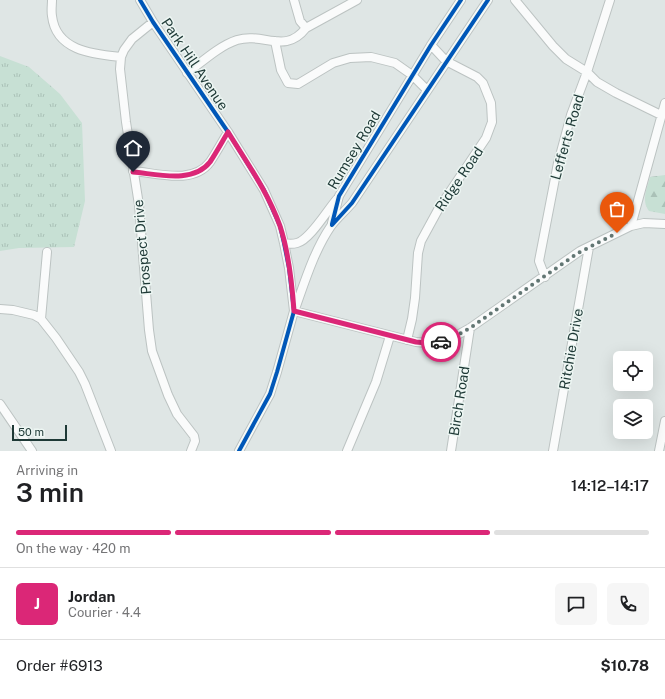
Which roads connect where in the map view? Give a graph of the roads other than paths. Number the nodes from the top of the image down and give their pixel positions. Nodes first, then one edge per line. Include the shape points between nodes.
1 (52, 0) edge
2 (140, 0) edge
3 (294, 0) edge
4 (357, 0) edge
5 (461, 0) edge
6 (488, 0) edge
7 (515, 0) edge
8 (610, 0) edge
9 (153, 22) junction
10 (306, 28) junction
11 (275, 41) junction
12 (431, 45) junction
13 (121, 57) junction
14 (446, 61) junction
15 (587, 72) junction
16 (187, 73) junction
17 (412, 75) junction
18 (427, 90) junction
19 (665, 103) edge
20 (661, 115) junction
21 (228, 132) junction
22 (133, 172) junction
23 (339, 196) junction
24 (665, 224) edge
25 (332, 225) junction
26 (631, 226) junction
27 (284, 243) junction
28 (589, 247) junction
29 (47, 252) dead end
30 (545, 276) junction
31 (0, 309) edge
32 (294, 311) junction
33 (41, 319) junction
34 (470, 328) junction
35 (390, 336) junction
36 (407, 340) junction
37 (0, 404) edge
38 (3, 412) edge
39 (665, 421) edge
40 (662, 447) edge
41 (32, 451) edge
42 (111, 451) edge
43 (191, 451) edge
44 (240, 451) edge
45 (347, 451) edge
46 (451, 451) edge
47 (553, 451) edge

1 - 13 street via 54,22 63,38 88,53
2 - 9 street, Park Hill Avenue
3 - 10 street via 300,21
4 - 10 street
5 - 12 street, Rumsey Road
6 - 14 street, Rumsey Road
7 - 15 street via 566,59
8 - 15 street, Lefferts Road
9 - 13 street via 132,39
9 - 16 street, Park Hill Avenue
10 - 11 street via 290,41
11 - 16 street via 247,38 235,41
11 - 17 street via 281,70 288,83 298,84 333,64 350,58 364,57 394,64
12 - 14 street, Ridge Road
12 - 17 street, Rumsey Road
13 - 22 street, Prospect Drive via 120,68
14 - 18 street, Rumsey Road
14 - 36 street, Ridge Road via 477,77 483,83 491,103 492,122 486,138 439,208 421,241 415,298
15 - 20 street via 597,82
15 - 30 street, Lefferts Road via 571,115 558,163 539,260
16 - 21 street, Park Hill Avenue
17 - 18 street
17 - 23 street, Rumsey Road
18 - 25 street, Rumsey Road via 352,203
19 - 20 street
20 - 26 street
21 - 22 street via 209,163 197,173 174,176
21 - 27 street, Park Hill Avenue via 264,190 280,226
22 - 43 street, Prospect Drive via 139,205 152,351 168,396 177,414 194,436
23 - 25 street, Rumsey Road
23 - 27 street via 304,240 298,243
24 - 26 street via 644,223
25 - 32 street, Rumsey Road via 314,257
26 - 28 street
27 - 32 street, Park Hill Avenue
28 - 30 street
28 - 47 street, Ritchie Drive
29 - 33 street
30 - 34 street
31 - 33 street via 26,312
32 - 35 street
32 - 44 street, Park Hill Avenue via 270,394
33 - 42 street via 79,372
34 - 36 street via 443,342
34 - 46 street, Birch Road
35 - 36 street
35 - 45 street via 376,382
37 - 38 street
38 - 41 street
39 - 40 street

